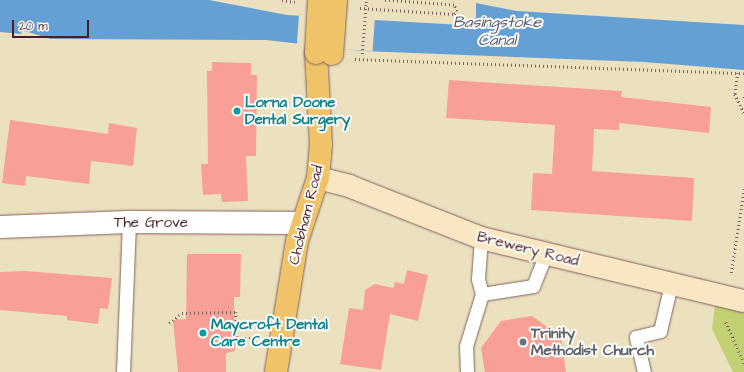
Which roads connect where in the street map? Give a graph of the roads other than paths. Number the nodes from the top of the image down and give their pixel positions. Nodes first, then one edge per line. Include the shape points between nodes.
1 (336, 0) edge
2 (309, 1) edge
3 (324, 54) junction
4 (318, 178) junction
5 (129, 222) junction
6 (302, 223) junction
7 (0, 227) edge
8 (482, 238) junction
9 (546, 254) junction
10 (671, 284) junction
11 (482, 294) junction
12 (744, 301) edge
13 (123, 372) edge
14 (276, 372) edge
15 (467, 372) edge
16 (644, 372) edge

1 - 3 main road, Chobham Road, bridge
2 - 3 main road, Chobham Road, bridge
3 - 4 main road, Chobham Road via 329,80 319,105
4 - 6 main road, Chobham Road
4 - 8 street, Brewery Road via 349,186
5 - 6 street, The Grove
5 - 7 street, The Grove
5 - 13 lane
6 - 14 main road, Chobham Road
8 - 9 street, Brewery Road
8 - 11 lane via 478,279
9 - 10 street, Brewery Road
9 - 11 lane via 533,286
10 - 12 street, Brewery Road
10 - 16 lane via 660,331 636,337
11 - 15 lane via 466,346

